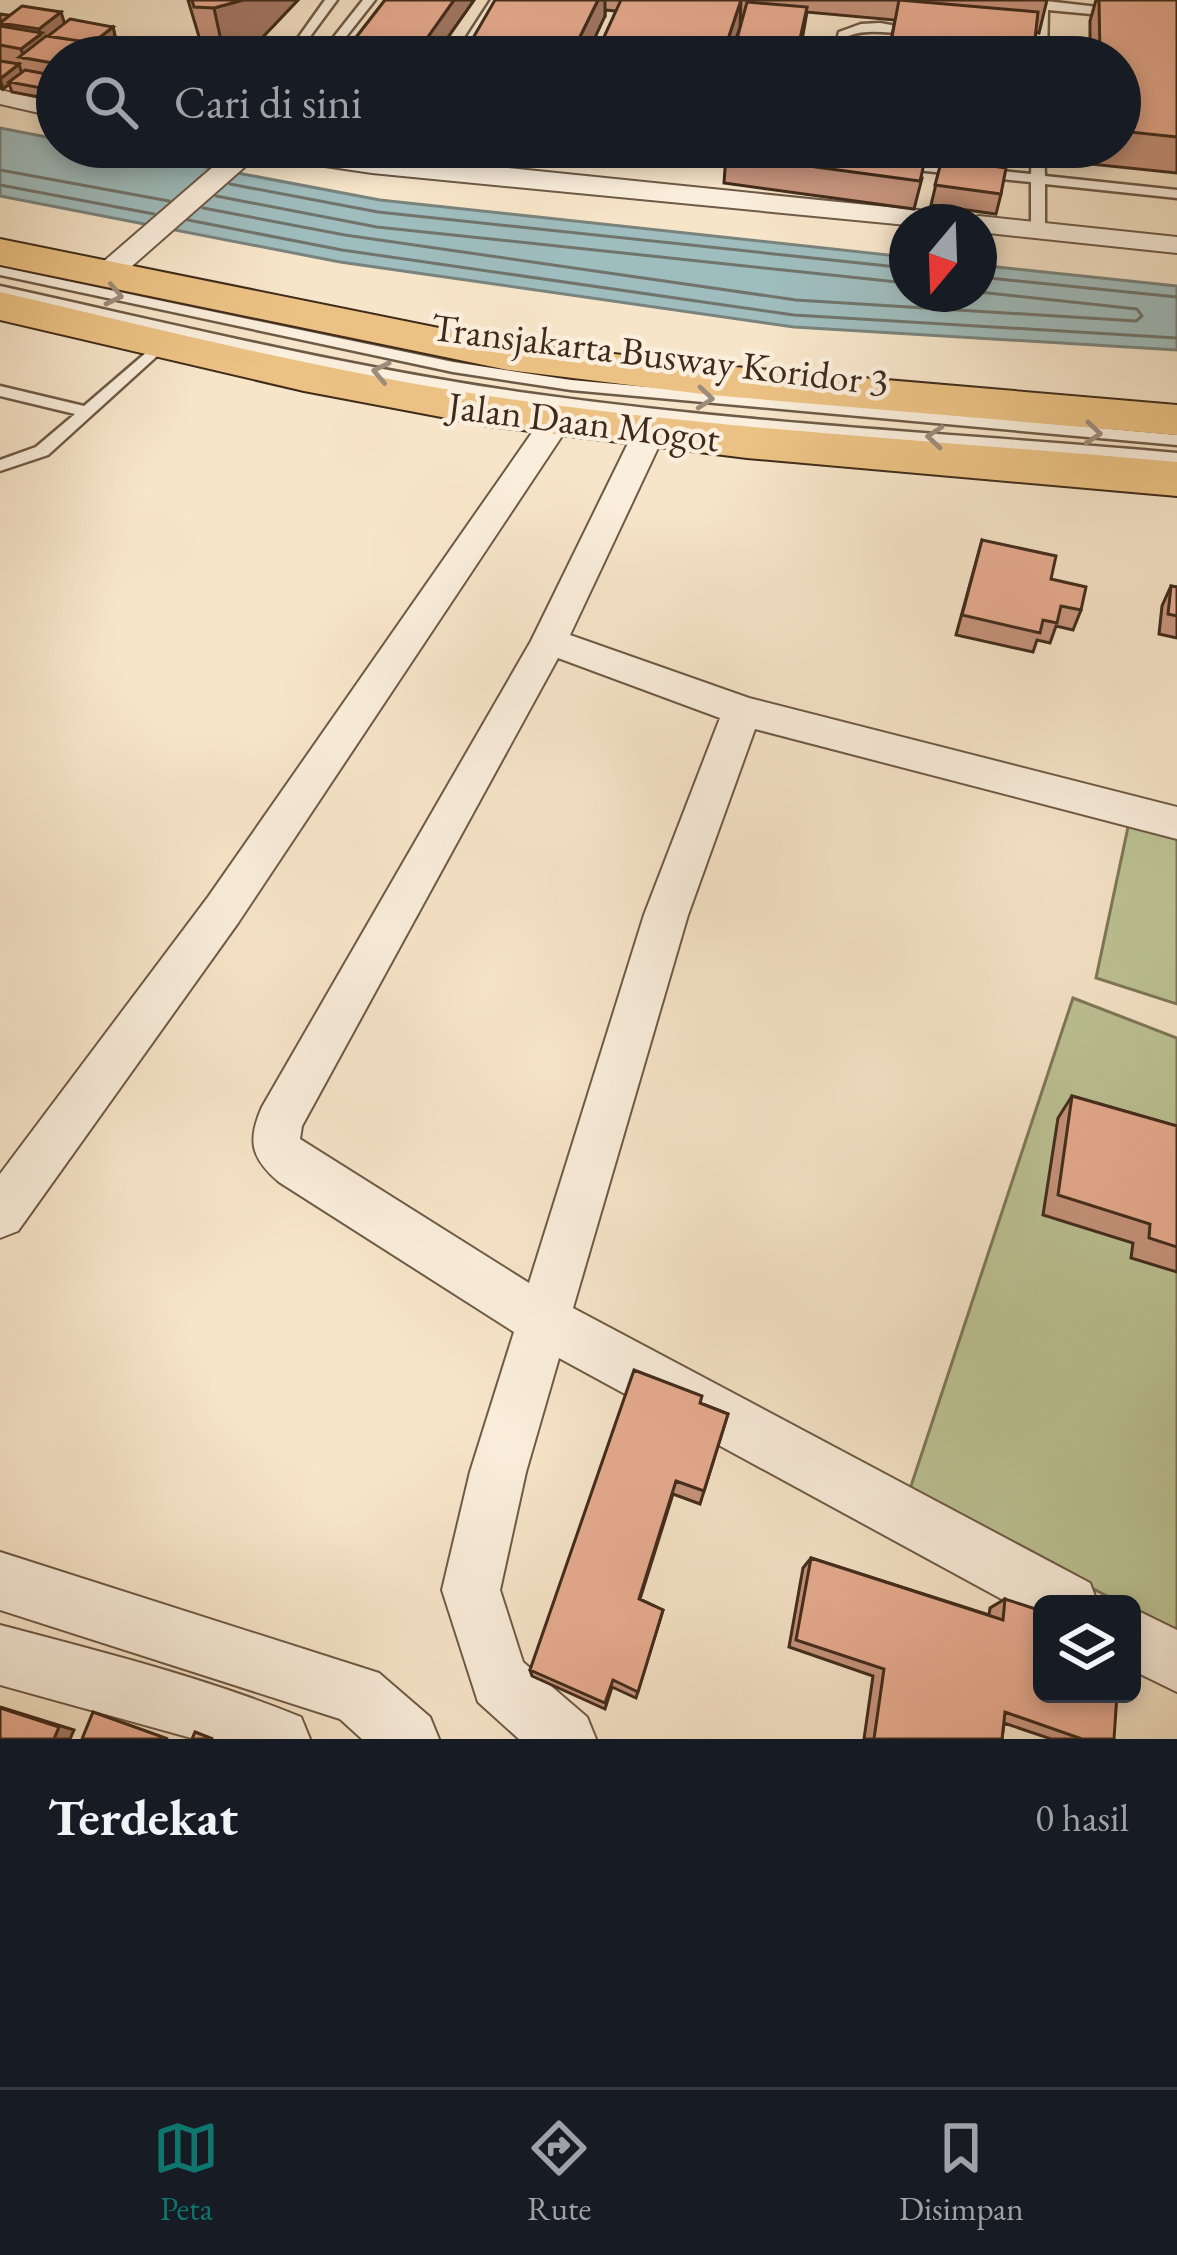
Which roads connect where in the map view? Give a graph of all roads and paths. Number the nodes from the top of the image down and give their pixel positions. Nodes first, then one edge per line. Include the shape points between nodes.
1 (331, 0) edge
2 (369, 0) edge
3 (497, 0) edge
4 (1043, 3) edge
5 (1177, 19) edge
6 (937, 33) edge
7 (305, 36) edge
8 (341, 36) edge
9 (474, 36) edge
10 (843, 36) edge
11 (1042, 36) edge
12 (0, 97) edge
13 (36, 105) edge
14 (227, 168) edge
15 (403, 168) edge
16 (935, 168) edge
17 (1037, 168) edge
18 (1036, 179) junction
19 (1177, 194) edge
20 (889, 215) edge
21 (997, 226) edge
22 (1038, 230) junction
23 (1177, 245) edge
24 (0, 252) edge
25 (118, 264) junction
26 (0, 271) edge
27 (0, 290) edge
28 (0, 306) edge
29 (162, 344) junction
30 (0, 391) edge
31 (87, 412) junction
32 (1177, 420) edge
33 (556, 421) junction
34 (650, 433) junction
35 (1177, 440) edge
36 (1177, 458) edge
37 (0, 466) edge
38 (1177, 479) edge
39 (549, 641) junction
40 (742, 711) junction
41 (1177, 823) edge
42 (0, 1214) edge
43 (542, 1319) junction
44 (0, 1582) edge
45 (1052, 1595) edge
46 (1141, 1643) edge
47 (0, 1655) edge
48 (1177, 1662) edge
49 (279, 1739) edge
50 (408, 1739) edge
51 (566, 1739) edge

1 - 7 lane
2 - 8 lane
3 - 9 lane
4 - 5 lane
4 - 11 lane
6 - 10 lane via 858,27
12 - 13 street
14 - 25 street
15 - 20 street
16 - 18 lane
17 - 18 lane
18 - 19 lane
18 - 22 lane
21 - 22 street
22 - 23 street
24 - 25 highway, Jalan Daan Mogot
25 - 32 highway, Jalan Daan Mogot via 508,356
26 -> 35 lane, Transjakarta Busway Koridor 3 via 571,385
36 -> 27 lane, Transjakarta Busway Koridor 3 via 530,398
28 - 29 highway, Jalan Daan Mogot
29 - 31 lane
29 - 33 highway, Jalan Daan Mogot
30 - 31 lane
31 - 37 lane via 42,452
33 - 34 highway, Jalan Daan Mogot
33 - 42 street via 223,910
34 - 38 highway, Jalan Daan Mogot
34 - 39 street
39 - 40 street
39 - 43 street via 275,1135 283,1157
40 - 41 street
40 - 43 street via 665,915
43 - 45 street
43 - 51 street via 471,1590 499,1681
44 - 50 street via 358,1694
46 - 48 street
47 - 49 street via 174,1700

